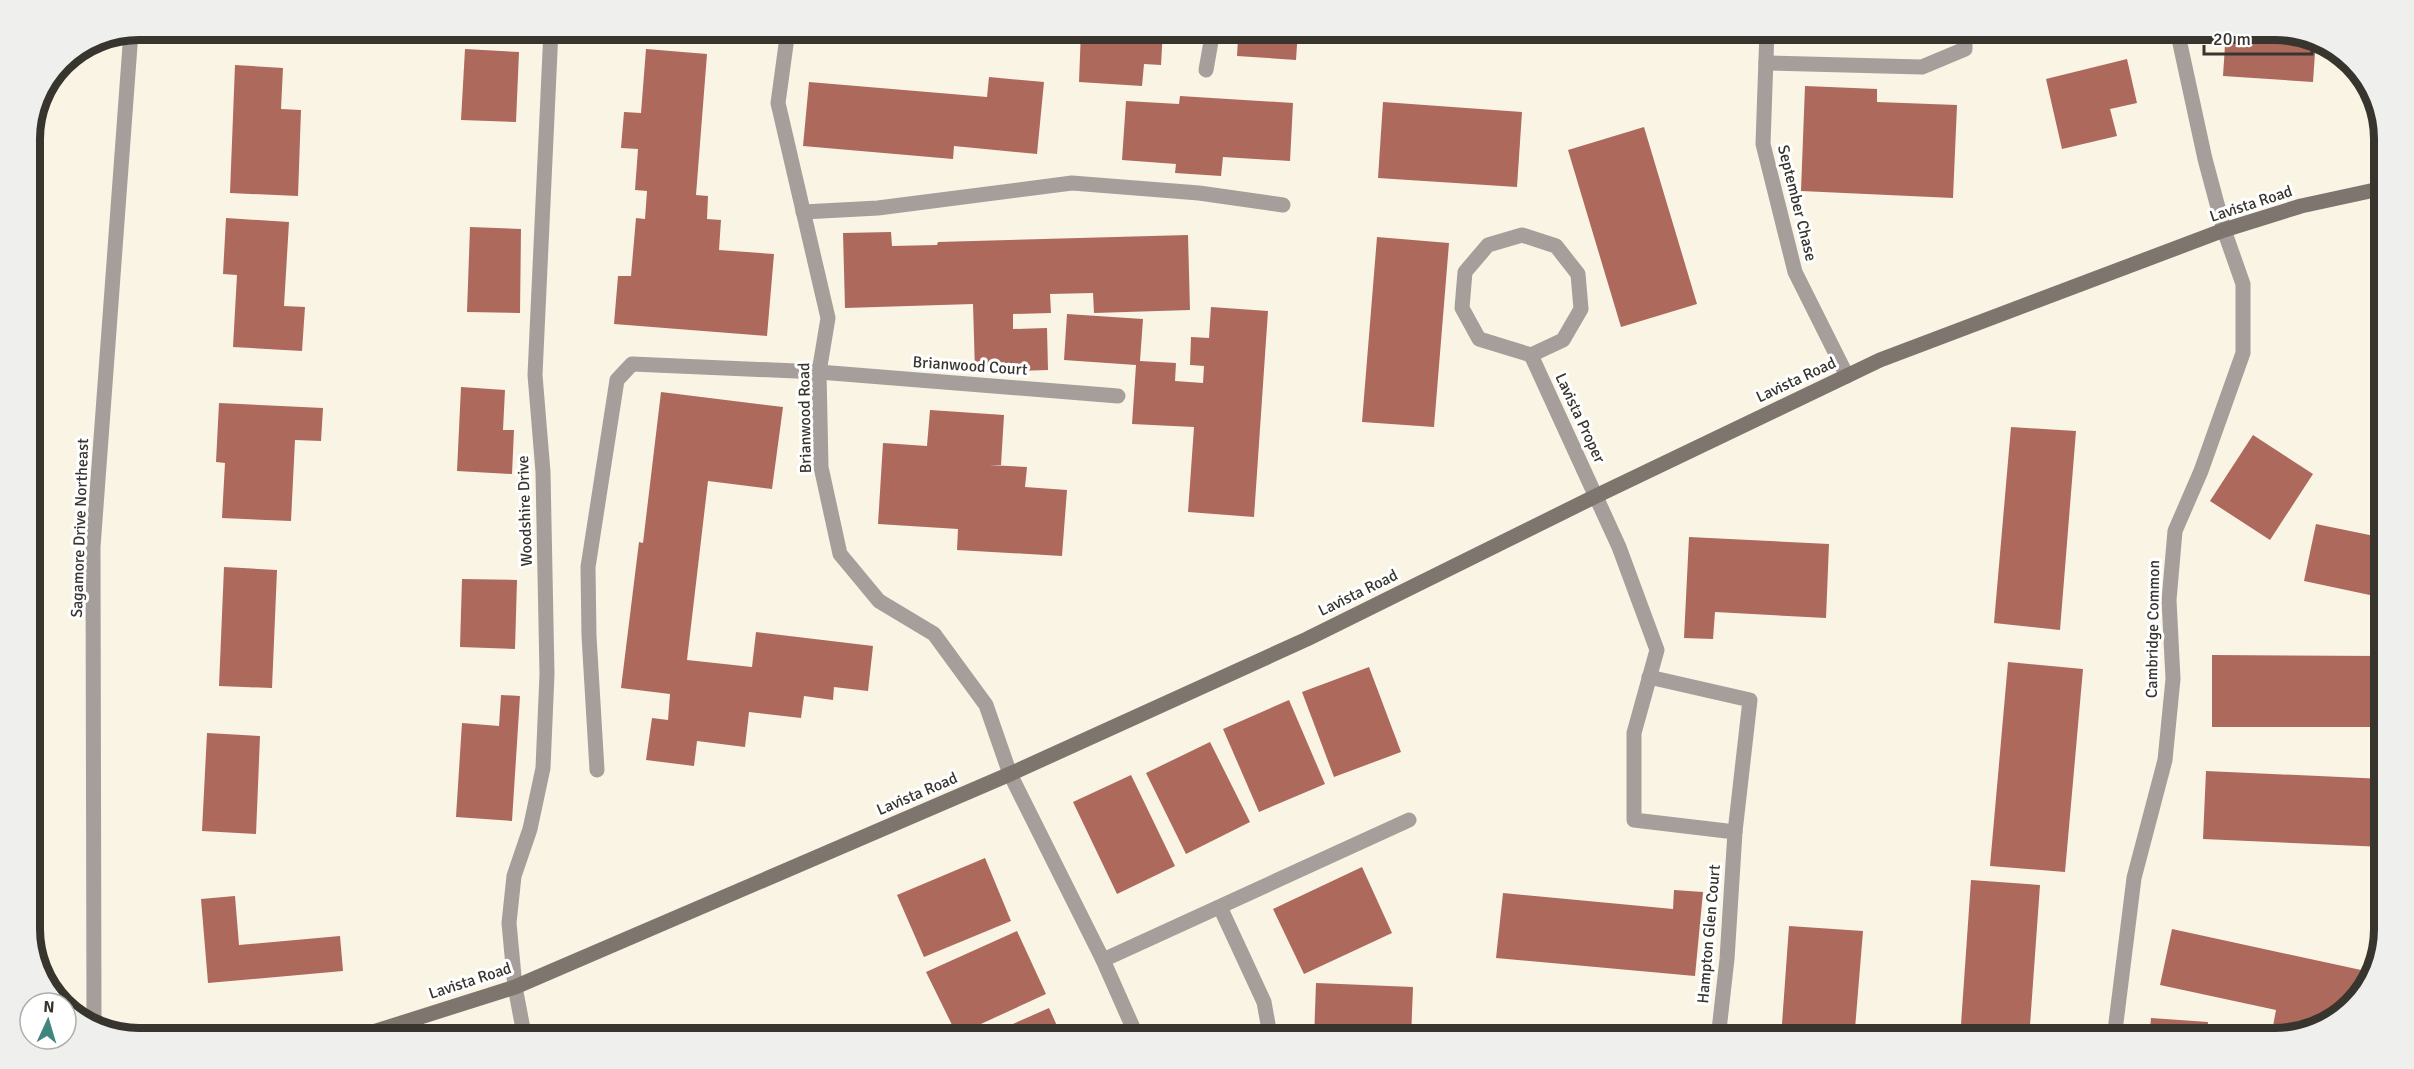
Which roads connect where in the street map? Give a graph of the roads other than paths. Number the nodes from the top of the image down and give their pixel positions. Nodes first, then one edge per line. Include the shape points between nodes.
1 (551, 40) edge
2 (787, 40) edge
3 (1211, 40) edge
4 (1767, 40) edge
5 (1965, 40) edge
6 (2179, 40) edge
7 (130, 41) edge
8 (1766, 63) junction
9 (1206, 70) dead end
10 (2373, 190) edge
11 (1283, 205) dead end
12 (803, 212) junction
13 (2224, 230) junction
14 (1531, 355) junction
15 (819, 372) junction
16 (1847, 376) junction
17 (1118, 396) dead end
18 (1596, 496) junction
19 (1649, 677) junction
20 (597, 770) dead end
21 (1010, 774) junction
22 (1409, 820) dead end
23 (1735, 832) junction
24 (1220, 907) junction
25 (1103, 960) junction
26 (515, 987) junction
27 (94, 1017) edge
28 (386, 1028) edge
29 (523, 1028) edge
30 (1133, 1028) edge
31 (1267, 1028) edge
32 (1719, 1028) edge
33 (2115, 1028) edge

1 - 26 street, Woodshire Drive via 535,375 543,472 547,674 543,768 530,829 514,876 509,923
2 - 12 street, Brianwood Road via 778,103
3 - 9 street
4 - 8 street, September Chase
5 - 8 street via 1965,49 1922,67
6 - 13 street
7 - 27 street, Sagamore Drive Northeast via 93,547
8 - 16 street, September Chase via 1763,144 1796,272
10 - 13 main road, Lavista Road via 2301,206
11 - 12 street via 1198,193 1072,183 879,207
12 - 15 street, Brianwood Road via 828,318
13 - 16 main road, Lavista Road via 1880,360
13 - 33 street, Cambridge Common via 2243,284 2243,353 2175,531 2169,600 2173,679 2165,760 2134,878
14 - 14 street via 1563,340 1581,309 1578,274 1556,246 1522,235 1488,245 1466,272 1462,308 1479,339
14 - 18 street, Lavista Proper
15 - 17 street, Brianwood Court
15 - 20 street, Brianwood Court via 632,364 617,380 588,567 588,636
15 - 21 street, Brianwood Road via 821,466 840,554 879,601 934,634 986,705
16 - 18 main road, Lavista Road
18 - 19 street via 1657,650
18 - 21 main road, Lavista Road via 1307,639
19 - 23 street, Hampton Glen Court via 1750,700
19 - 23 street via 1634,733 1634,820
21 - 25 street, Brianwood Road
21 - 26 main road, Lavista Road
22 - 24 street
23 - 32 street, Hampton Glen Court
24 - 25 street
24 - 31 street via 1264,1002
25 - 30 street, Brianwood Road
26 - 28 main road, Lavista Road
26 - 29 street, Woodshire Drive

